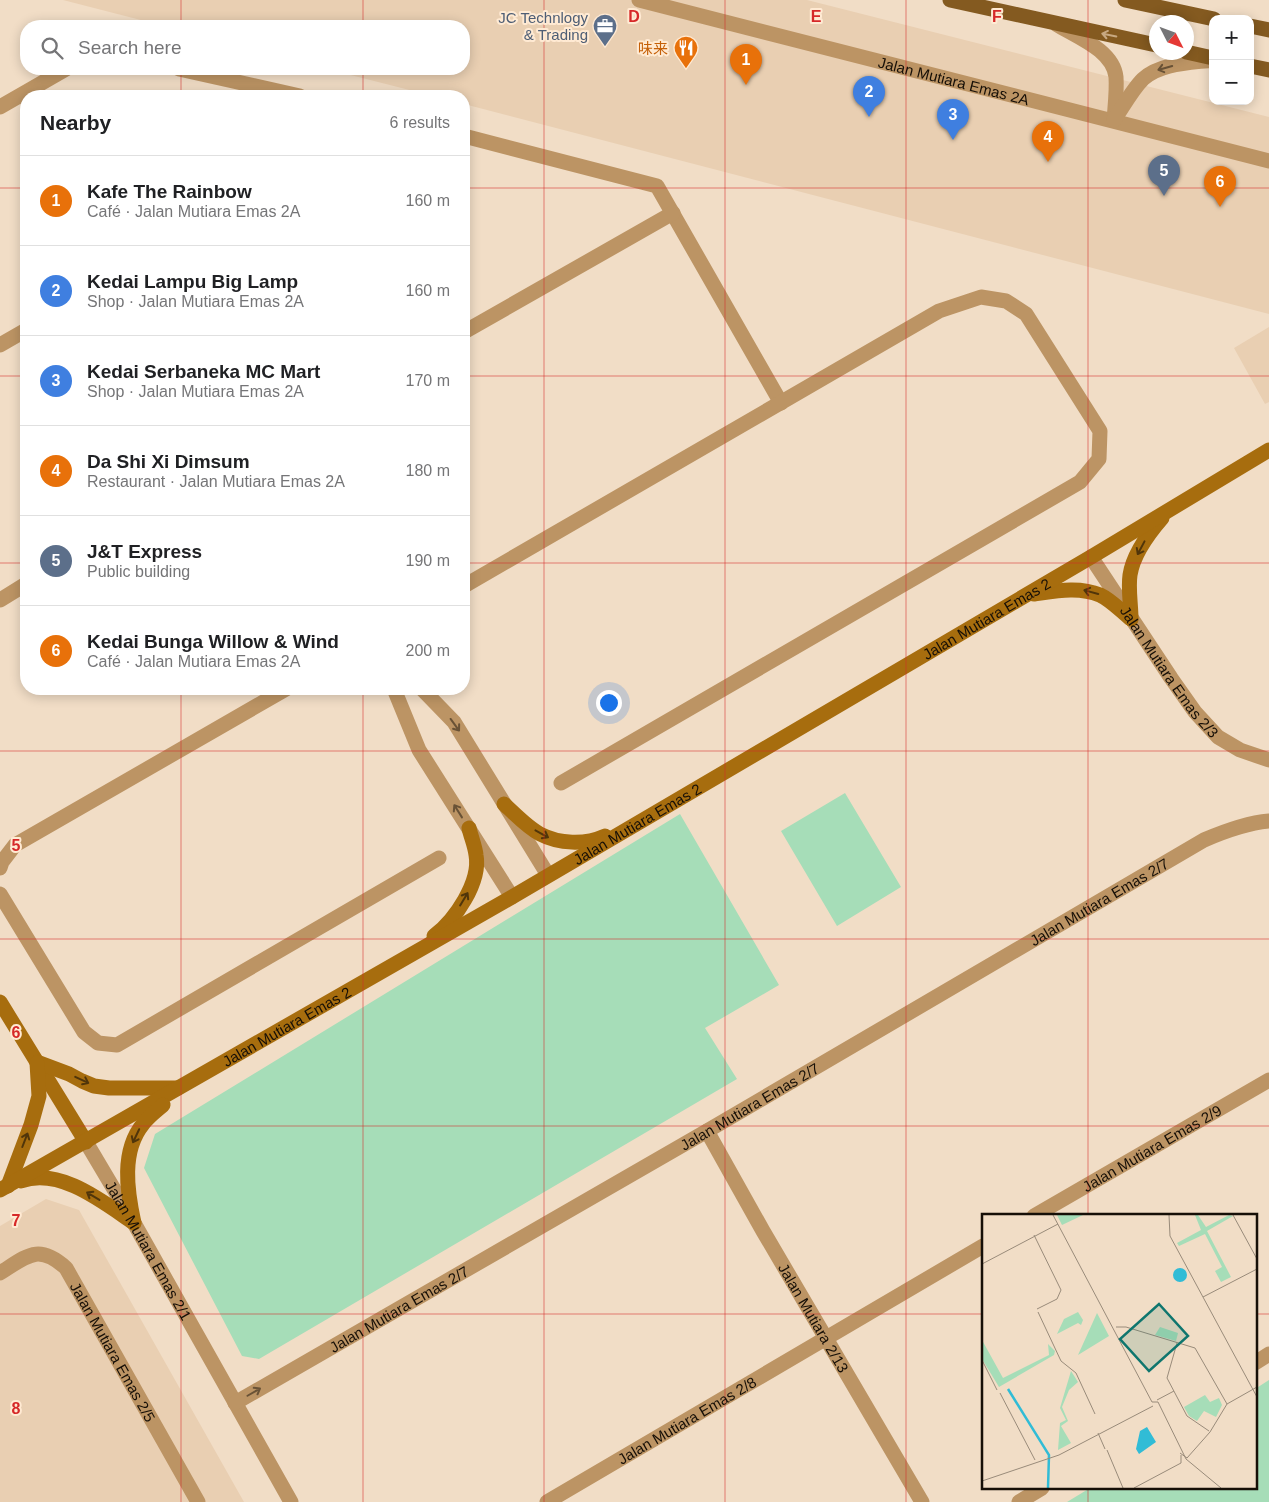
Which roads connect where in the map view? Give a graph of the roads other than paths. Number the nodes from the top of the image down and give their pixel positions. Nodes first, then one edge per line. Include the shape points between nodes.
1 (639, 0) edge
2 (950, 0) edge
3 (1125, 0) edge
4 (1209, 18) edge
5 (1054, 23) junction
6 (1254, 27) edge
7 (1269, 30) edge
8 (1149, 44) edge
9 (1194, 54) edge
10 (1209, 58) edge
11 (1209, 60) edge
12 (1254, 67) edge
13 (1269, 70) edge
14 (56, 75) edge
15 (206, 75) edge
16 (30, 90) edge
17 (273, 90) edge
18 (20, 95) edge
19 (0, 107) edge
20 (1114, 120) junction
21 (470, 138) edge
22 (1269, 161) edge
23 (673, 213) junction
24 (470, 329) edge
25 (20, 333) edge
26 (0, 345) edge
27 (780, 403) junction
28 (1269, 450) edge
29 (1170, 509) junction
30 (1091, 557) junction
31 (470, 583) edge
32 (20, 588) edge
33 (1025, 596) junction
34 (0, 600) edge
35 (1131, 618) junction
36 (276, 695) edge
37 (396, 695) edge
38 (428, 695) edge
39 (1269, 760) edge
40 (561, 783) dead end
41 (504, 804) junction
42 (642, 821) junction
43 (1269, 821) edge
44 (468, 828) junction
45 (439, 858) dead end
46 (0, 868) edge
47 (548, 875) junction
48 (0, 894) edge
49 (512, 897) junction
50 (405, 958) junction
51 (0, 1002) edge
52 (37, 1062) junction
53 (1269, 1080) edge
54 (180, 1088) junction
55 (708, 1131) junction
56 (86, 1142) junction
57 (4, 1188) edge
58 (1037, 1214) edge
59 (134, 1223) junction
60 (982, 1247) edge
61 (0, 1273) edge
62 (826, 1336) junction
63 (1269, 1354) edge
64 (1256, 1361) edge
65 (234, 1403) junction
66 (1039, 1490) edge
67 (198, 1502) edge
68 (291, 1502) edge
69 (546, 1502) edge
70 (922, 1502) edge
71 (1019, 1502) edge

1 - 20 street, Jalan Mutiara Emas 2A
2 - 5 main road
3 - 4 main road
8 -> 5 main road
5 - 20 street via 1108,58 1116,77
6 - 7 main road
9 - 10 main road
11 -> 20 street via 1160,68 1151,73 1142,80
12 - 13 main road
14 - 16 street
15 - 17 street
18 - 19 street
20 - 22 street, Jalan Mutiara Emas 2A
21 - 23 street via 657,186
23 - 24 street
23 - 27 street
25 - 26 street
27 - 31 street
27 - 40 street via 939,311 981,298 1006,301 1026,314 1100,431 1099,459 1080,482
28 - 29 street, Jalan Mutiara Emas 2
29 - 30 street, Jalan Mutiara Emas 2
29 -> 35 street via 1152,529 1130,575
30 - 33 street, Jalan Mutiara Emas 2
30 - 35 street, Jalan Mutiara Emas 2/3
32 - 34 street
35 -> 33 street via 1100,595 1081,590 1056,590
33 - 42 street, Jalan Mutiara Emas 2
35 - 39 street, Jalan Mutiara Emas 2/3 via 1190,705 1218,737 1240,750
36 - 46 street via 15,845
44 -> 37 street via 419,750
38 -> 41 street via 454,722
41 -> 42 street via 538,833 553,840 596,840
41 - 47 street
42 - 47 street, Jalan Mutiara Emas 2
43 - 55 street, Jalan Mutiara Emas 2/7 via 1226,830 1204,840
44 - 49 street
50 -> 44 street via 441,931 475,878 476,856
45 - 48 street via 117,1045 98,1043 84,1032
47 - 49 street, Jalan Mutiara Emas 2
49 - 50 street, Jalan Mutiara Emas 2
50 - 54 street, Jalan Mutiara Emas 2
51 - 52 street, Jalan Mutiara Emas 2/1
52 -> 54 street via 94,1086
52 - 56 street, Jalan Mutiara Emas 2/1
57 -> 52 street via 29,1131 39,1096
53 - 58 street, Jalan Mutiara Emas 2/9
54 - 56 street, Jalan Mutiara Emas 2
54 -> 59 street via 142,1124 131,1148 128,1198
55 - 62 street, Jalan Mutiara 2/13
65 -> 55 street, Jalan Mutiara Emas 2/7
56 - 57 street, Jalan Mutiara Emas 2
56 - 59 street, Jalan Mutiara Emas 2/1
59 -> 57 street via 94,1196 61,1181 27,1179
59 - 65 street, Jalan Mutiara Emas 2/1
60 - 62 street
61 - 67 street, Jalan Mutiara Emas 2/5 via 30,1254 48,1255 66,1268
62 - 69 street, Jalan Mutiara Emas 2/8
62 - 70 street, Jalan Mutiara 2/13
63 - 64 street
65 - 68 street, Jalan Mutiara Emas 2/1
66 - 71 street

